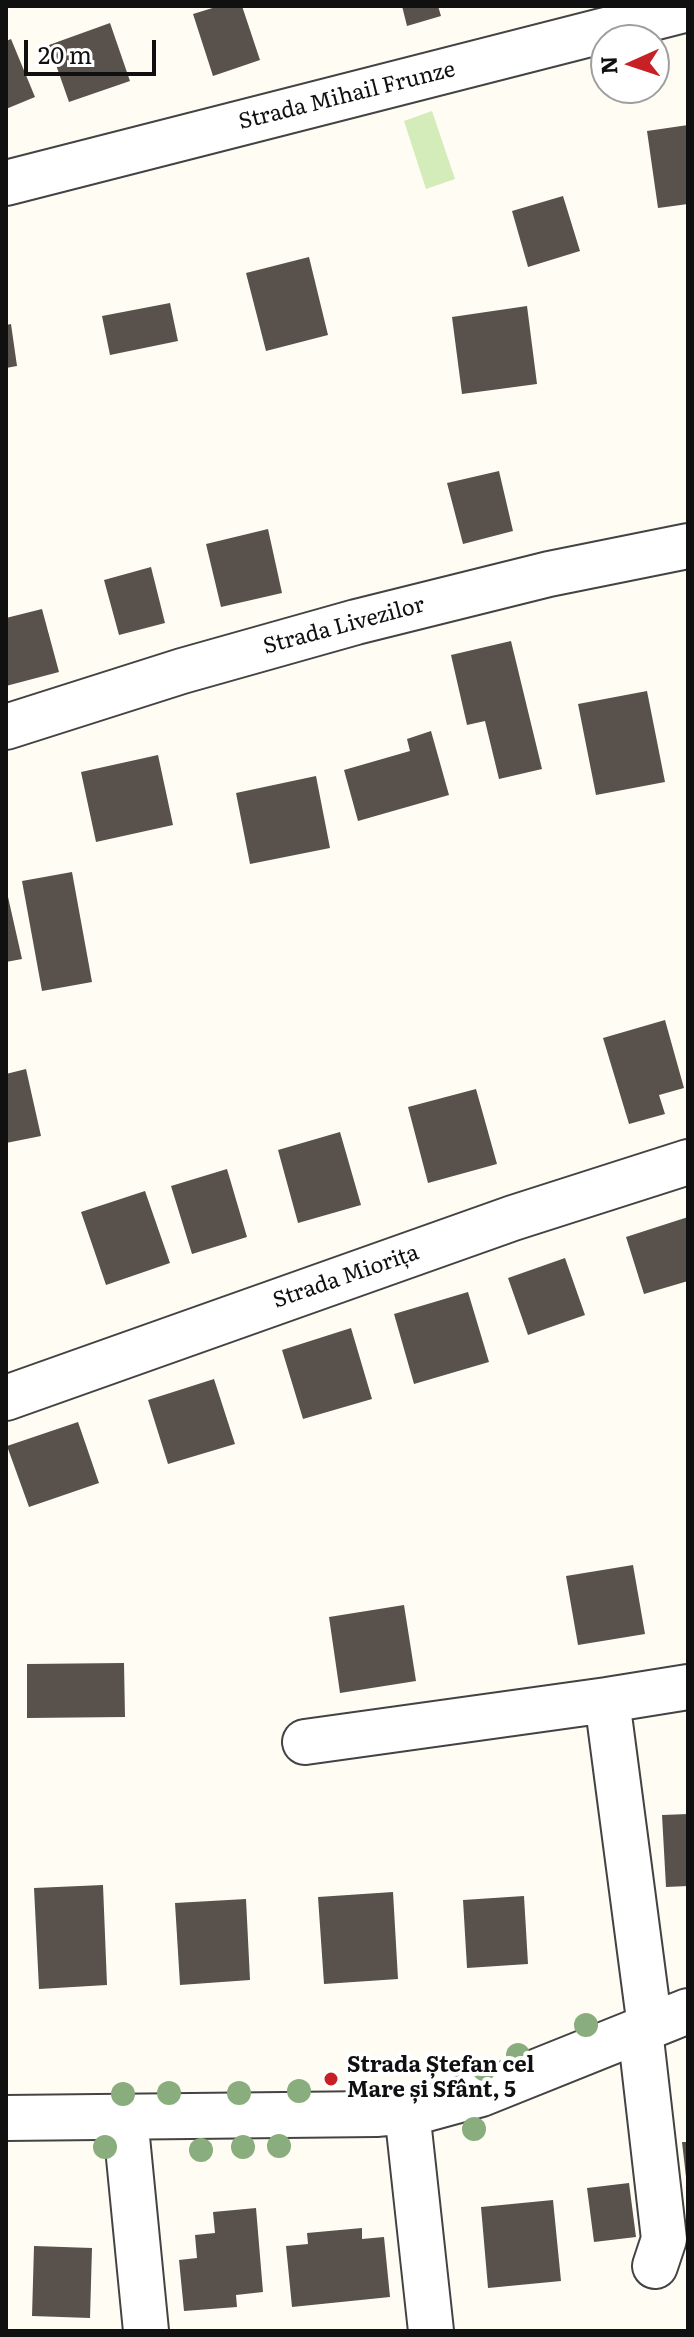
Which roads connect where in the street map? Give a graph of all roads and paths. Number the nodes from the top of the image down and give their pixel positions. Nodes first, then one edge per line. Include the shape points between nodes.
1 (688, 9) edge
2 (6, 183) edge
3 (688, 546) edge
4 (6, 727) edge
5 (688, 1162) edge
6 (6, 1398) edge
7 (688, 1687) edge
8 (607, 1700) junction
9 (305, 1742) dead end
10 (659, 2023) edge
11 (407, 2111) junction
12 (125, 2117) junction
13 (6, 2118) edge
14 (655, 2266) dead end
15 (146, 2331) edge
16 (431, 2331) edge

1 - 2 street, Strada Mihail Frunze
3 - 4 street, Strada Livezilor via 356,622
5 - 6 street, Strada Miorița
7 - 8 street
8 - 9 street
8 - 10 street
10 - 11 street via 481,2094
10 - 14 street via 664,2239
11 - 12 street
11 - 16 street
12 - 13 street
12 - 15 street

